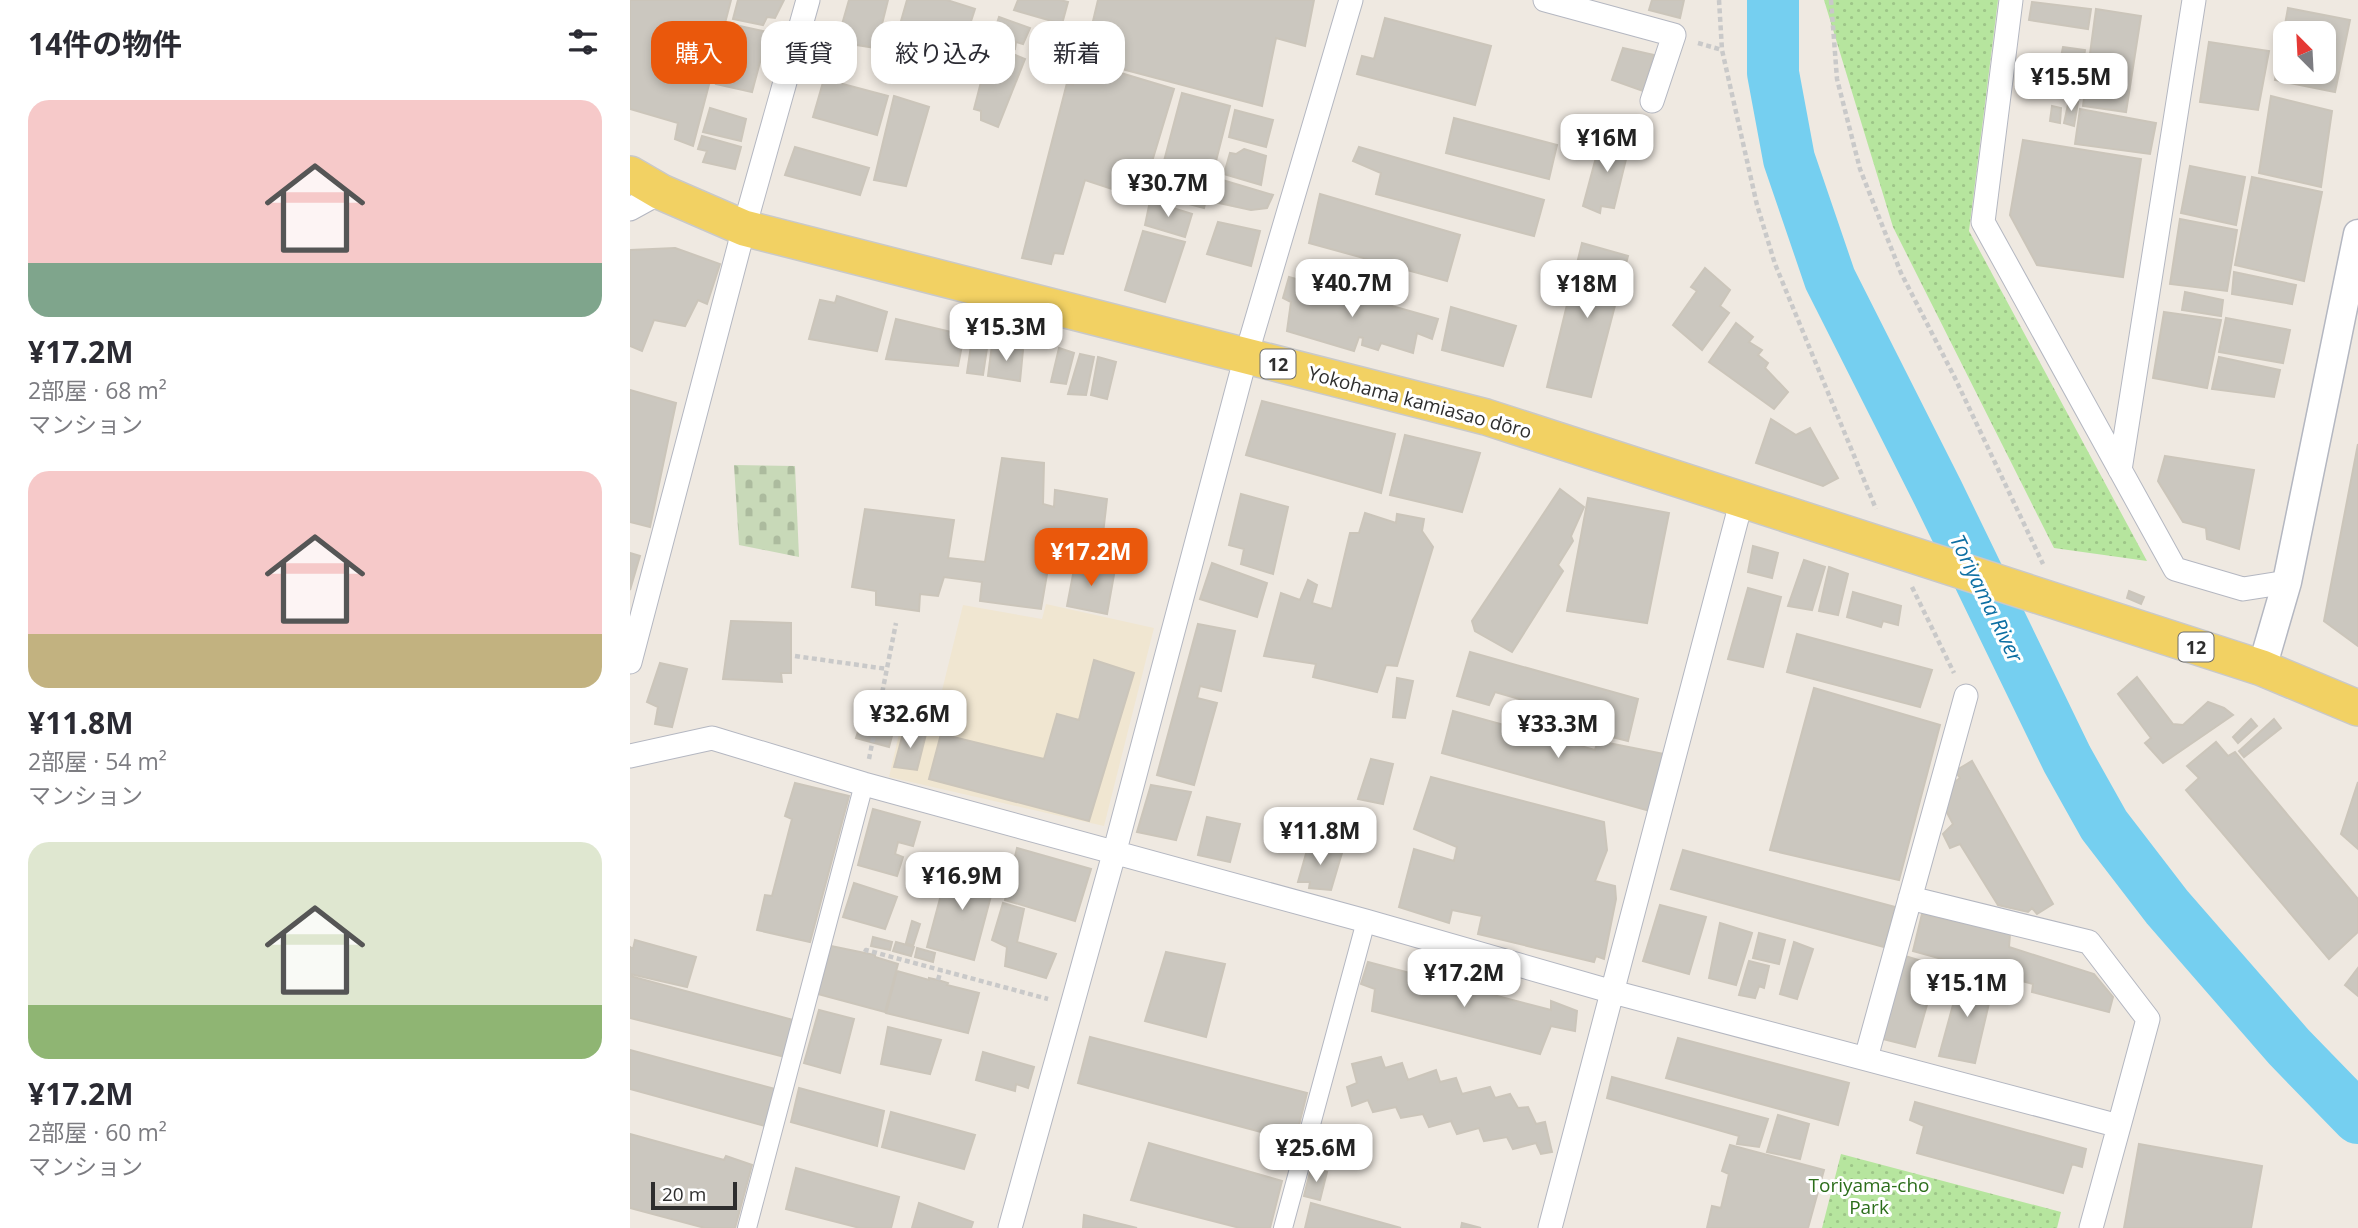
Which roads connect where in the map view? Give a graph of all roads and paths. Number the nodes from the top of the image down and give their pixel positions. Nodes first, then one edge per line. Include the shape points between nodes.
1 (808, 0) edge
2 (1350, 0) edge
3 (1545, 0) edge
4 (1719, 0) edge
5 (2011, 0) edge
6 (2194, 0) edge
7 (1830, 1) edge
8 (1652, 101) dead end
9 (630, 174) edge
10 (661, 192) junction
11 (630, 209) edge
12 (744, 228) junction
13 (2358, 234) edge
14 (1246, 356) junction
15 (2120, 470) junction
16 (1742, 499) junction
17 (1892, 547) junction
18 (2287, 582) junction
19 (2063, 605) junction
20 (896, 623) dead end
21 (794, 656) dead end
22 (630, 662) edge
23 (2262, 668) junction
24 (887, 669) junction
25 (1966, 696) joint
26 (2358, 708) edge
27 (872, 743) dead end
28 (630, 756) edge
29 (864, 784) junction
30 (1114, 854) junction
31 (1910, 898) junction
32 (1366, 921) junction
33 (865, 953) dead end
34 (941, 970) junction
35 (938, 980) dead end
36 (1613, 992) junction
37 (1045, 999) dead end
38 (1866, 1058) junction
39 (2119, 1126) junction
40 (747, 1228) edge
41 (1010, 1228) edge
42 (1283, 1228) edge
43 (1550, 1228) edge
44 (2091, 1228) edge

1 - 12 street
2 - 14 street
3 - 8 street via 1674,35
4 - 17 path via 1722,50 1775,264
5 - 15 street via 1983,222
6 - 15 street
7 - 19 path via 1837,79 1860,169 1900,274
9 - 10 main road, Yokohama kamiasao dōro / 12
10 - 11 street
10 - 12 main road, Yokohama kamiasao dōro / 12
12 - 14 main road, Yokohama kamiasao dōro / 12
12 - 22 street
13 - 18 street
14 - 16 main road, Yokohama kamiasao dōro / 12 via 1486,416
14 - 30 street
15 - 18 street via 2175,569 2243,589
16 - 17 main road, Yokohama kamiasao dōro / 12
16 - 36 street
17 - 19 main road, Yokohama kamiasao dōro / 12
17 - 25 path
18 - 23 street
19 - 23 main road, 12
20 - 24 path
21 - 24 path
23 - 26 main road, 12
24 - 27 path
25 - 31 street
28 - 29 street via 712,738
29 - 30 street
29 - 40 street
30 - 32 street
30 - 41 street
31 - 38 street
31 - 39 street via 2089,942 2148,1018
32 - 36 street
32 - 42 street
33 - 34 path
34 - 35 path
34 - 37 path
36 - 38 street
36 - 43 street
38 - 39 street
39 - 44 street

